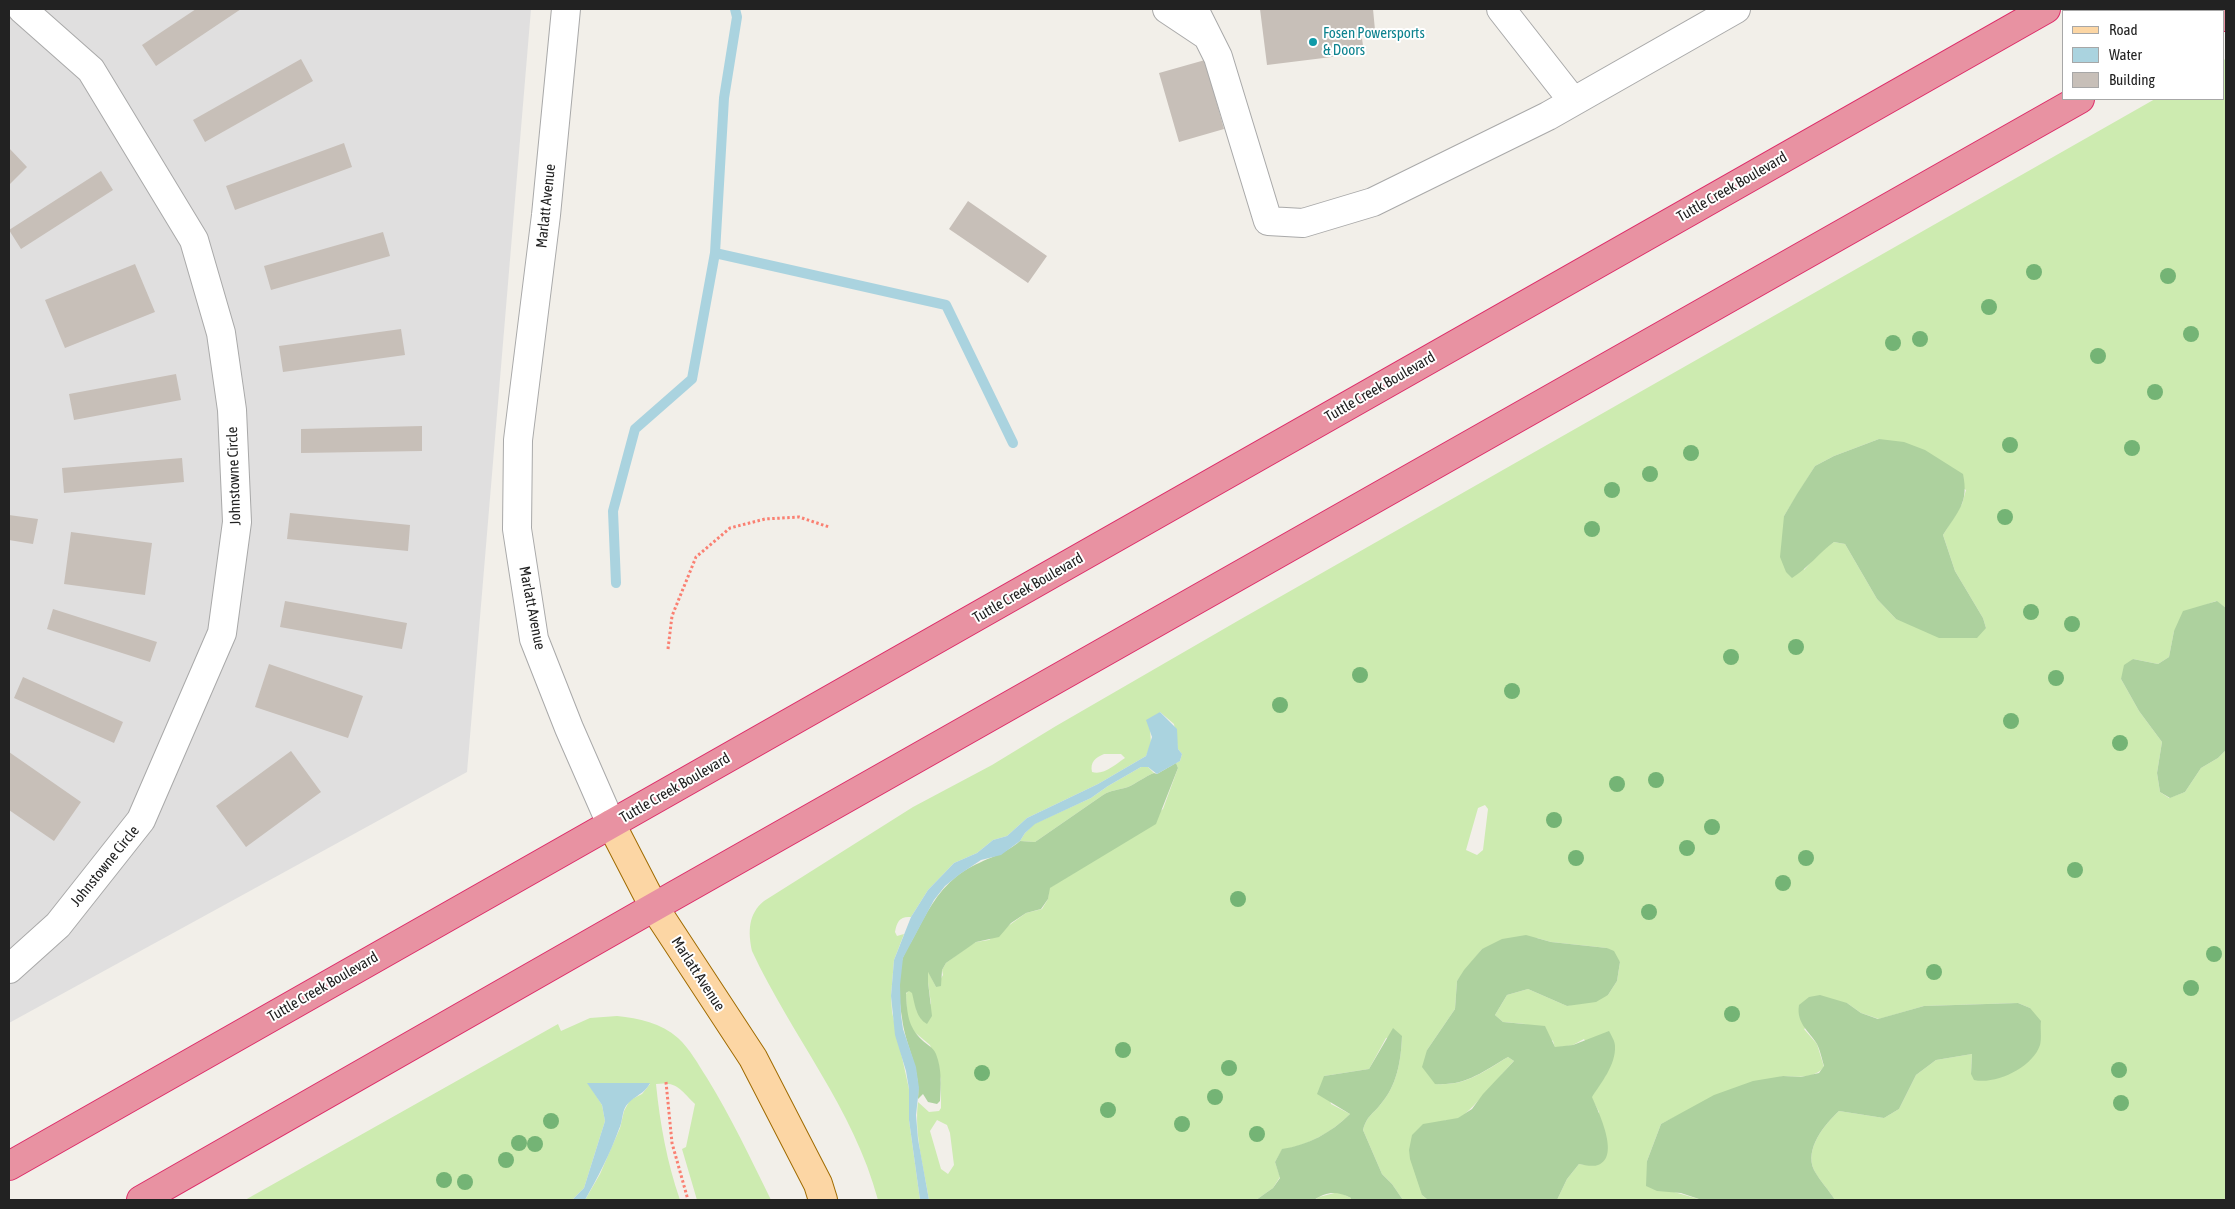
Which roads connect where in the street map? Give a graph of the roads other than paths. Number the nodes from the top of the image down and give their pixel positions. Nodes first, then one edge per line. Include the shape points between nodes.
1 (22, 9) edge
2 (566, 9) edge
3 (1167, 9) edge
4 (1194, 9) edge
5 (1501, 9) edge
6 (1736, 9) edge
7 (2046, 9) edge
8 (1697, 19) edge
9 (1207, 36) junction
10 (2078, 100) edge
11 (1573, 102) junction
12 (611, 824) junction
13 (654, 907) junction
14 (9, 969) edge
15 (9, 1166) edge
16 (142, 1200) edge
17 (823, 1200) edge

1 - 14 street, Johnstowne Circle via 90,70 194,240 221,333 232,410 238,522 222,633 141,820 58,925
2 - 12 street, Marlatt Avenue via 546,215 518,440 517,529 534,639
3 - 9 street
4 - 9 street
5 - 11 street
6 - 8 street
7 - 12 highway, Tuttle Creek Boulevard
8 - 11 street
9 - 11 street via 1218,57 1268,221 1304,223 1372,202
10 - 13 highway
12 - 13 main road, Marlatt Avenue
12 - 15 highway, Tuttle Creek Boulevard
13 - 16 highway
13 - 17 main road, Marlatt Avenue via 753,1058 818,1184

